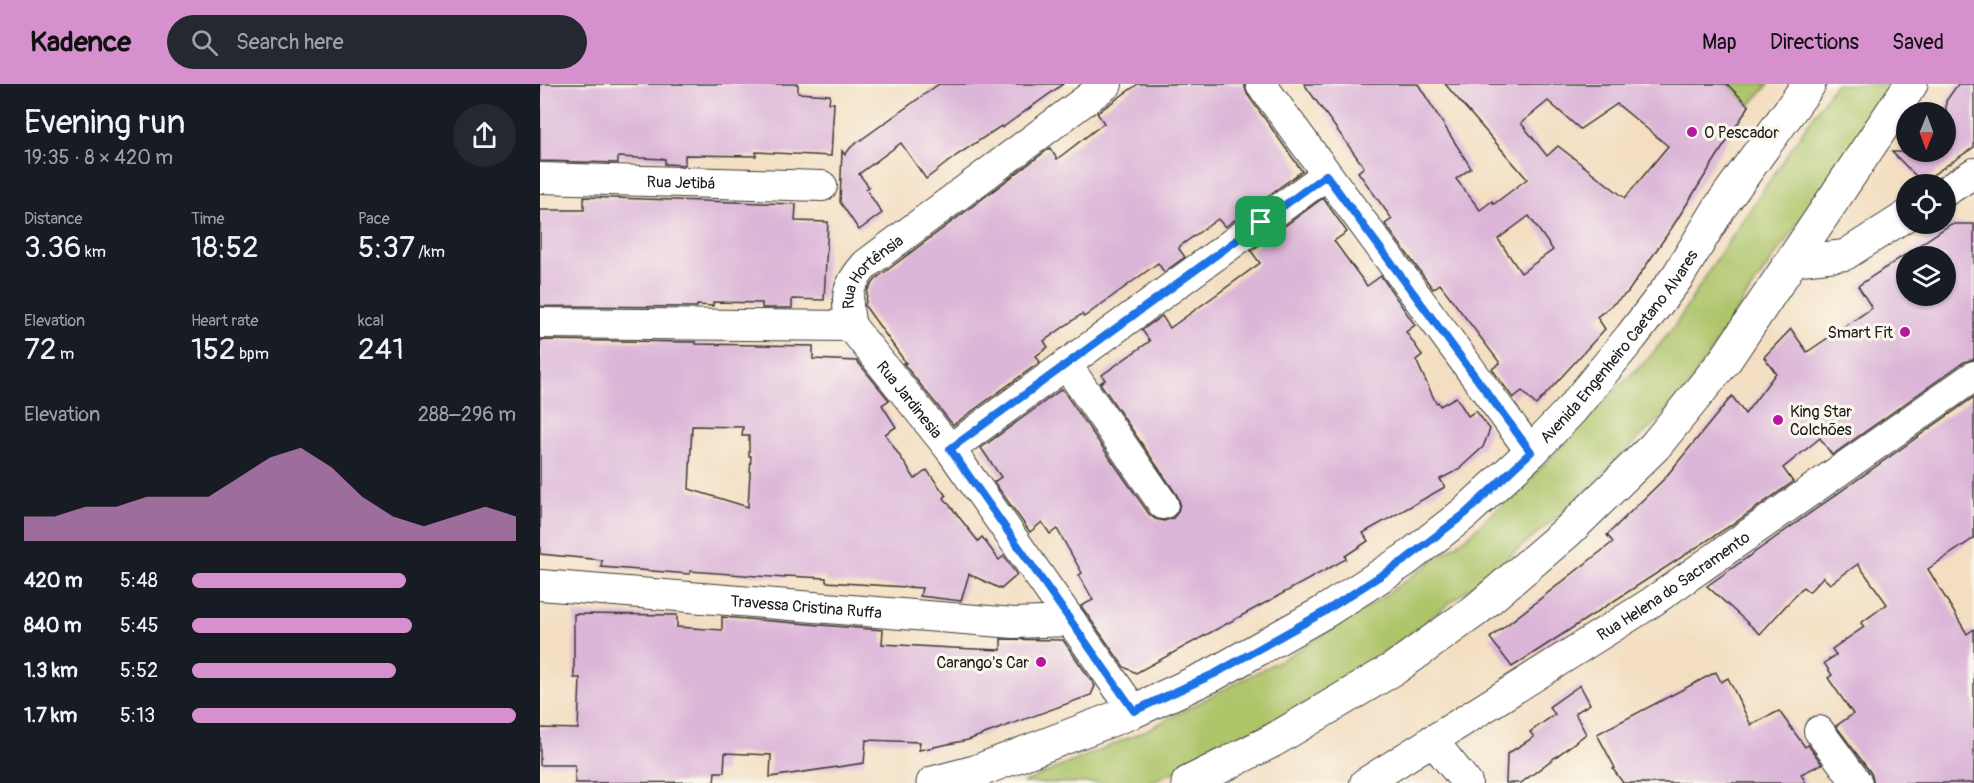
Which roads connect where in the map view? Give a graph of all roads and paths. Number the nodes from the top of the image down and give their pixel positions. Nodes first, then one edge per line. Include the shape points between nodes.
1 (1107, 84) edge
2 (1261, 84) edge
3 (1809, 84) edge
4 (1911, 84) edge
5 (1974, 173) edge
6 (1326, 175) junction
7 (540, 178) edge
8 (1956, 185) edge
9 (822, 186) dead end
10 (1896, 222) edge
11 (1792, 261) junction
12 (540, 323) edge
13 (851, 326) junction
14 (1066, 364) junction
15 (1974, 376) edge
16 (950, 449) junction
17 (1531, 452) junction
18 (1163, 504) dead end
19 (540, 585) edge
20 (1071, 621) junction
21 (1134, 711) junction
22 (1819, 731) dead end
23 (1432, 740) junction
24 (933, 783) edge
25 (1188, 783) edge
26 (1365, 783) edge
27 (1467, 783) edge
28 (1857, 783) edge

1 - 13 street, Rua Hortênsia via 866,264 851,282
2 - 6 street
3 - 17 main road, Avenida Engenheiro Caetano Alvares via 1720,207 1678,276 1580,400
4 - 11 main road
5 - 8 street
6 - 14 street
6 - 17 street
7 - 9 street, Rua Jetibá
10 - 11 street via 1845,255
11 - 25 main road via 1726,359 1655,446 1568,531 1476,610 1395,668 1272,741
12 - 13 street, Rua Hortênsia
13 - 16 street, Rua Jardinesia
14 - 16 street
14 - 18 street
15 - 23 street, Rua Helena do Sacramento via 1648,604
16 - 20 street, Rua Jardinesia
17 - 21 main road, Avenida Engenheiro Caetano Alvares via 1466,513 1405,560 1324,612 1216,673
19 - 20 street, Travessa Cristina Ruffa via 1014,623
20 - 21 street, Rua Jardinesia
21 - 24 main road, Avenida Engenheiro Caetano Alvares via 975,772
22 - 28 street
23 - 26 street, Rua Helena do Sacramento
23 - 27 street

